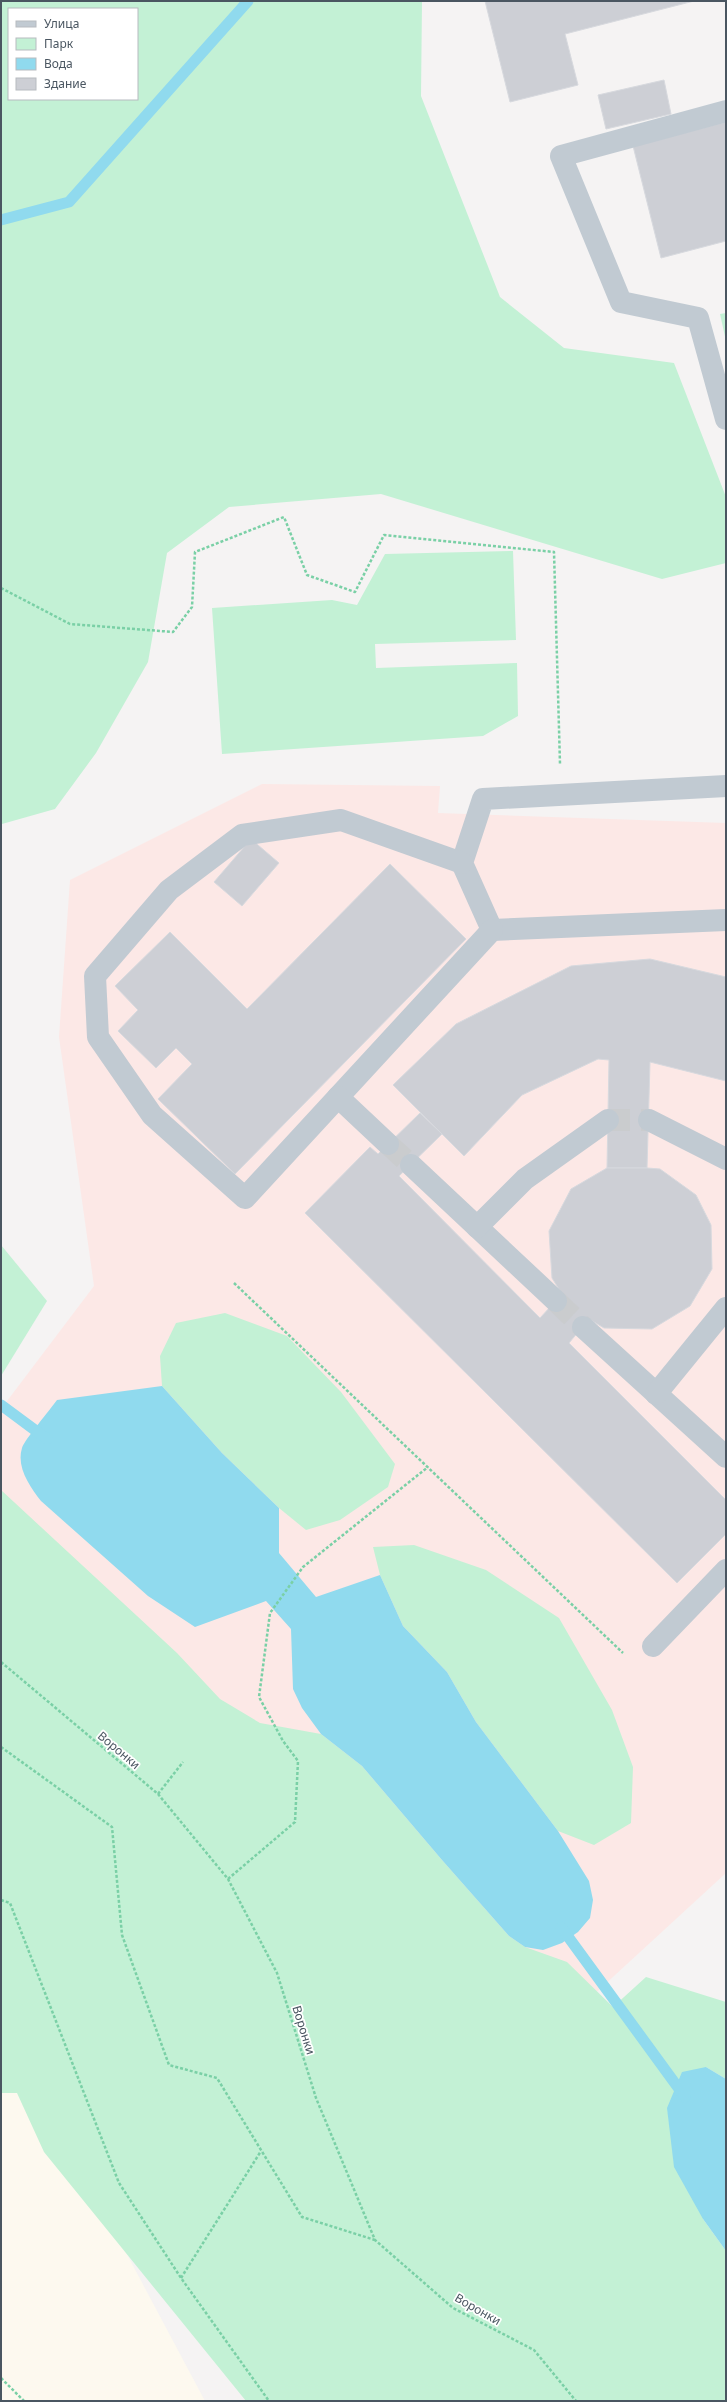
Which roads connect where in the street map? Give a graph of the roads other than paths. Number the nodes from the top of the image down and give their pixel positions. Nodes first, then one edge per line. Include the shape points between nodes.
1 (726, 111) edge
2 (726, 419) edge
3 (726, 786) edge
4 (462, 863) junction
5 (726, 920) edge
6 (492, 930) junction
7 (338, 1097) junction
8 (608, 1120) tunnel mouth
9 (649, 1120) tunnel mouth
10 (388, 1144) tunnel mouth
11 (726, 1159) edge
12 (411, 1165) tunnel mouth
13 (477, 1227) junction
14 (556, 1301) tunnel mouth
15 (726, 1308) edge
16 (583, 1327) tunnel mouth
17 (656, 1394) junction
18 (726, 1457) edge
19 (726, 1570) edge
20 (653, 1646) road end

1 - 2 street via 561,156 621,302 698,318
3 - 4 street via 483,799
4 - 6 street
4 - 7 street via 341,820 242,835 170,890 95,976 98,1036 152,1115 245,1198
5 - 6 street
6 - 7 street
7 - 10 street
8 - 13 street via 525,1179
9 - 11 street
12 - 13 street
13 - 14 street
15 - 17 street
16 - 17 street
17 - 18 street
19 - 20 street

